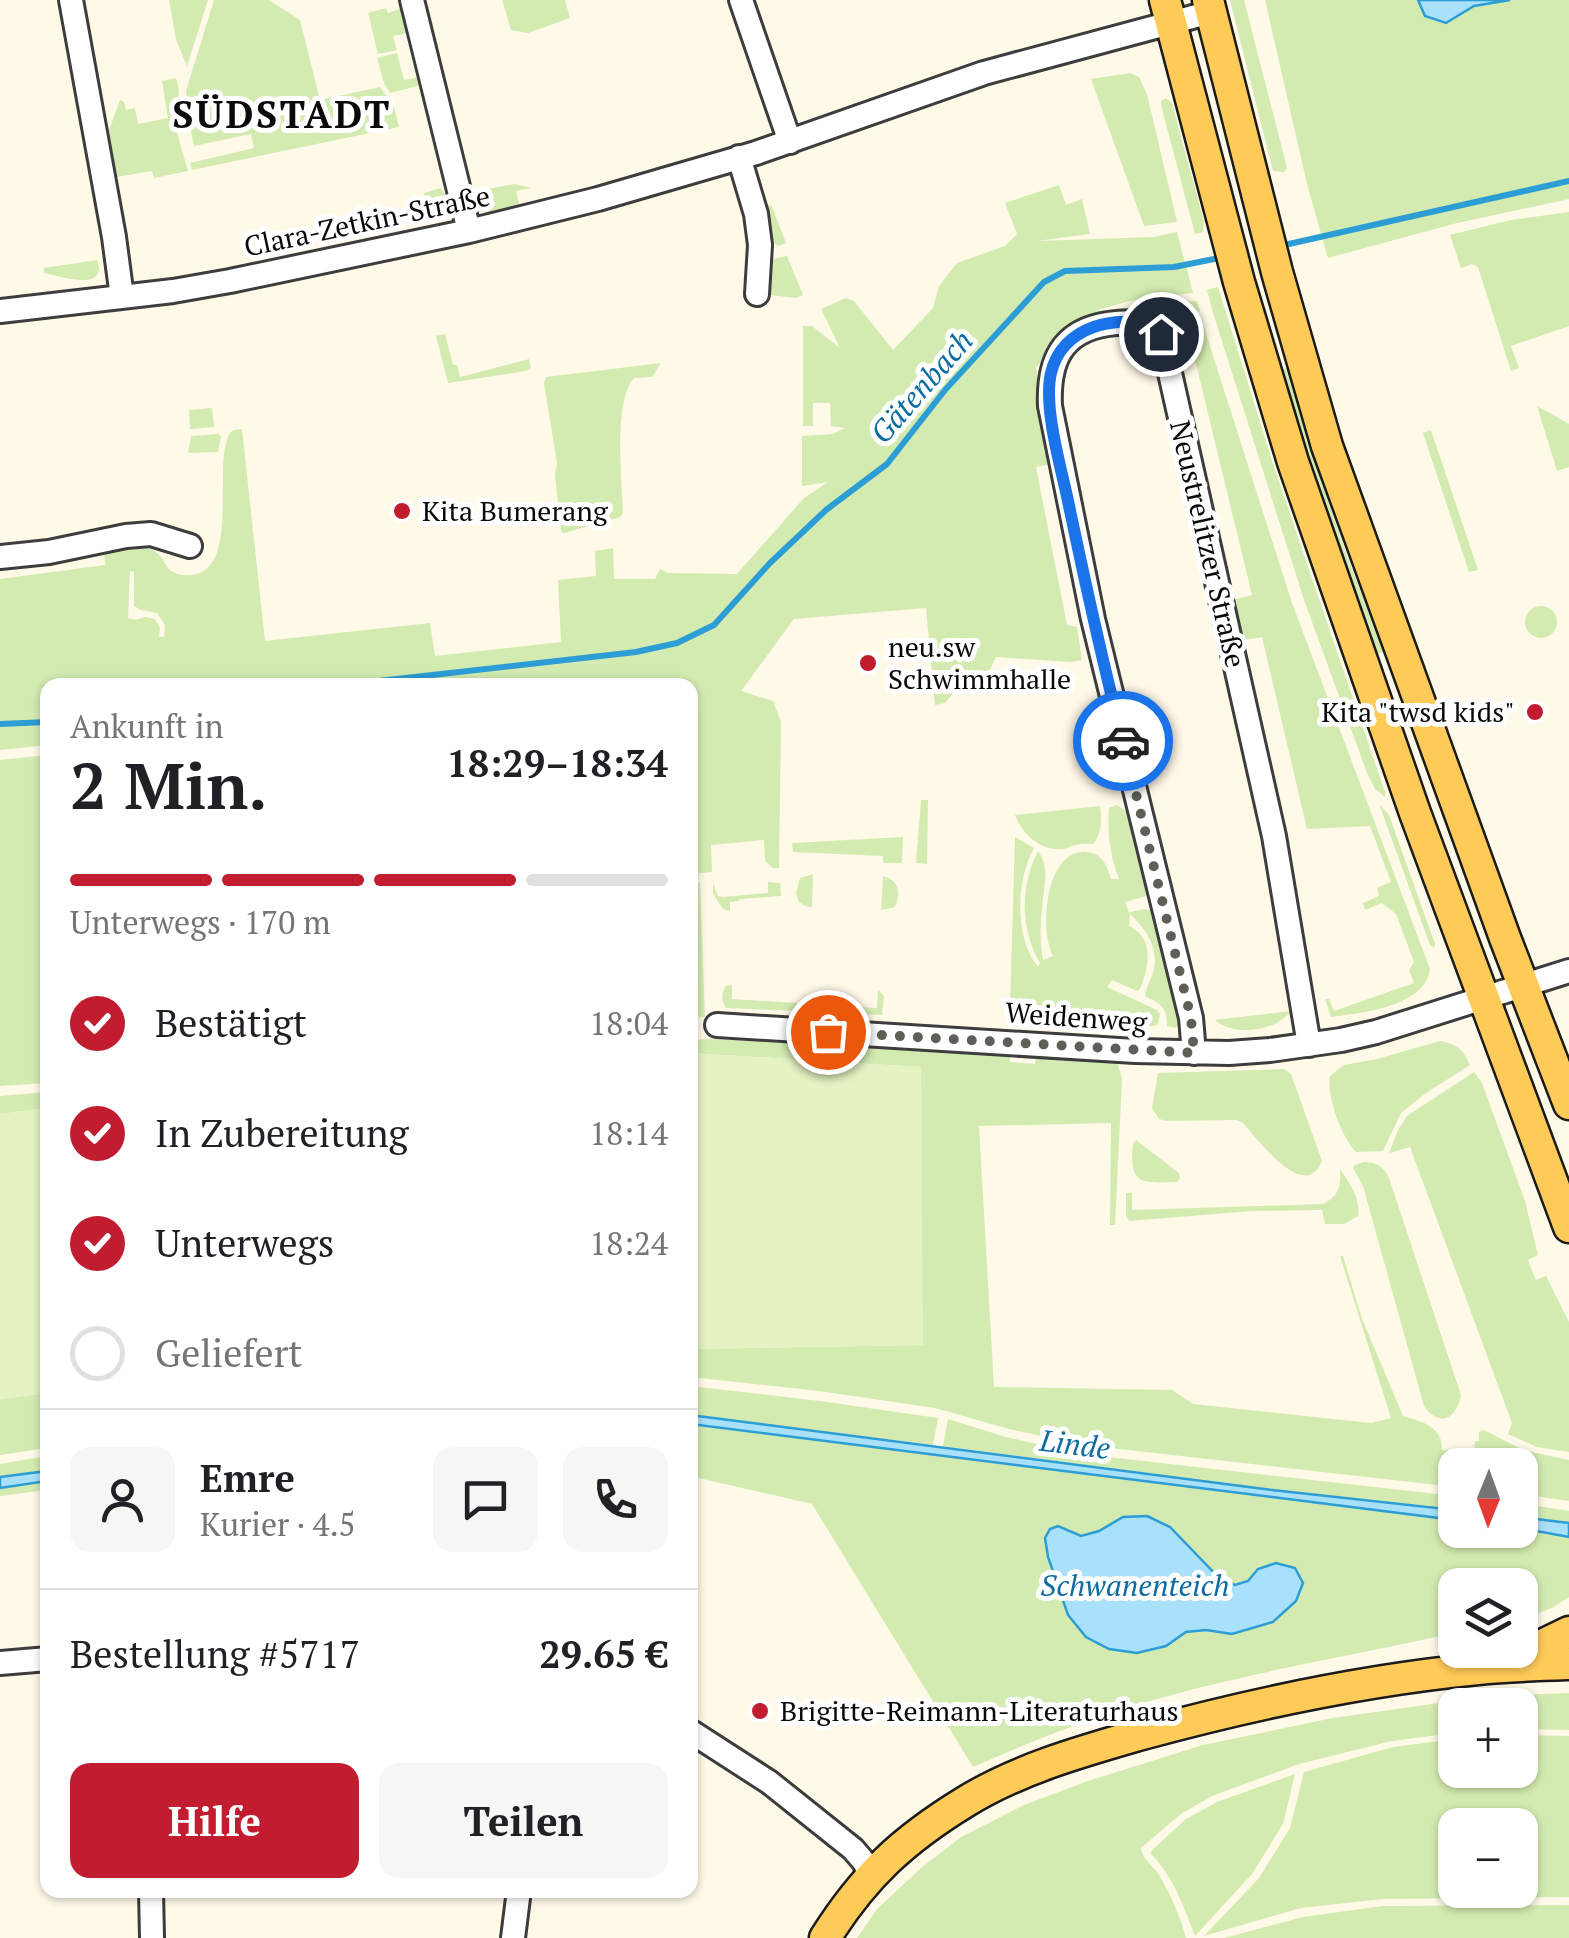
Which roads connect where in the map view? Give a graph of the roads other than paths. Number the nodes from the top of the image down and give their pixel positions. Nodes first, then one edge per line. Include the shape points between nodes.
1 (71, 0) edge
2 (412, 0) edge
3 (741, 0) edge
4 (1209, 6) edge
5 (1168, 12) edge
6 (790, 142) junction
7 (740, 158) junction
8 (469, 231) junction
9 (757, 294) dead end
10 (122, 297) junction
11 (0, 310) edge
12 (190, 546) dead end
13 (0, 558) edge
14 (1569, 970) edge
15 (1523, 985) junction
16 (1484, 997) junction
17 (717, 1025) dead end
18 (1310, 1044) junction
19 (1194, 1053) junction
20 (1569, 1104) edge
21 (1569, 1227) edge
22 (1569, 1632) edge
23 (1538, 1647) edge
24 (40, 1660) edge
25 (0, 1663) edge
26 (1569, 1664) edge
27 (1538, 1665) edge
28 (1480, 1668) edge
29 (698, 1736) edge
30 (864, 1866) junction
31 (152, 1898) edge
32 (518, 1898) edge
33 (152, 1938) edge
34 (513, 1938) edge
35 (825, 1938) edge

1 - 10 street
2 - 8 street
3 - 6 street
4 - 5 street, Clara-Zetkin-Straße
4 - 15 main road via 1344,497
5 - 6 street, Clara-Zetkin-Straße
5 - 16 main road via 1293,462
6 - 7 street, Clara-Zetkin-Straße
7 - 8 street, Clara-Zetkin-Straße
7 - 9 street via 760,245
8 - 10 street, Clara-Zetkin-Straße
10 - 11 street, Clara-Zetkin-Straße
12 - 13 street via 151,534
14 - 15 street, Weidenweg
15 - 16 street, Weidenweg
15 - 20 main road
16 - 18 street, Weidenweg via 1376,1032
16 - 21 main road
17 - 19 street, Weidenweg
18 - 19 street, Weidenweg
18 - 19 street, Neustrelitzer Straße via 1274,836 1161,334 1156,326 1127,321 1084,330 1062,349 1052,368 1050,406
22 - 23 main road
24 - 25 street
26 - 27 main road
28 - 30 main road via 1313,1693 1103,1745 968,1800
29 - 30 street via 769,1782
30 - 35 main road
31 - 33 street
32 - 34 street

